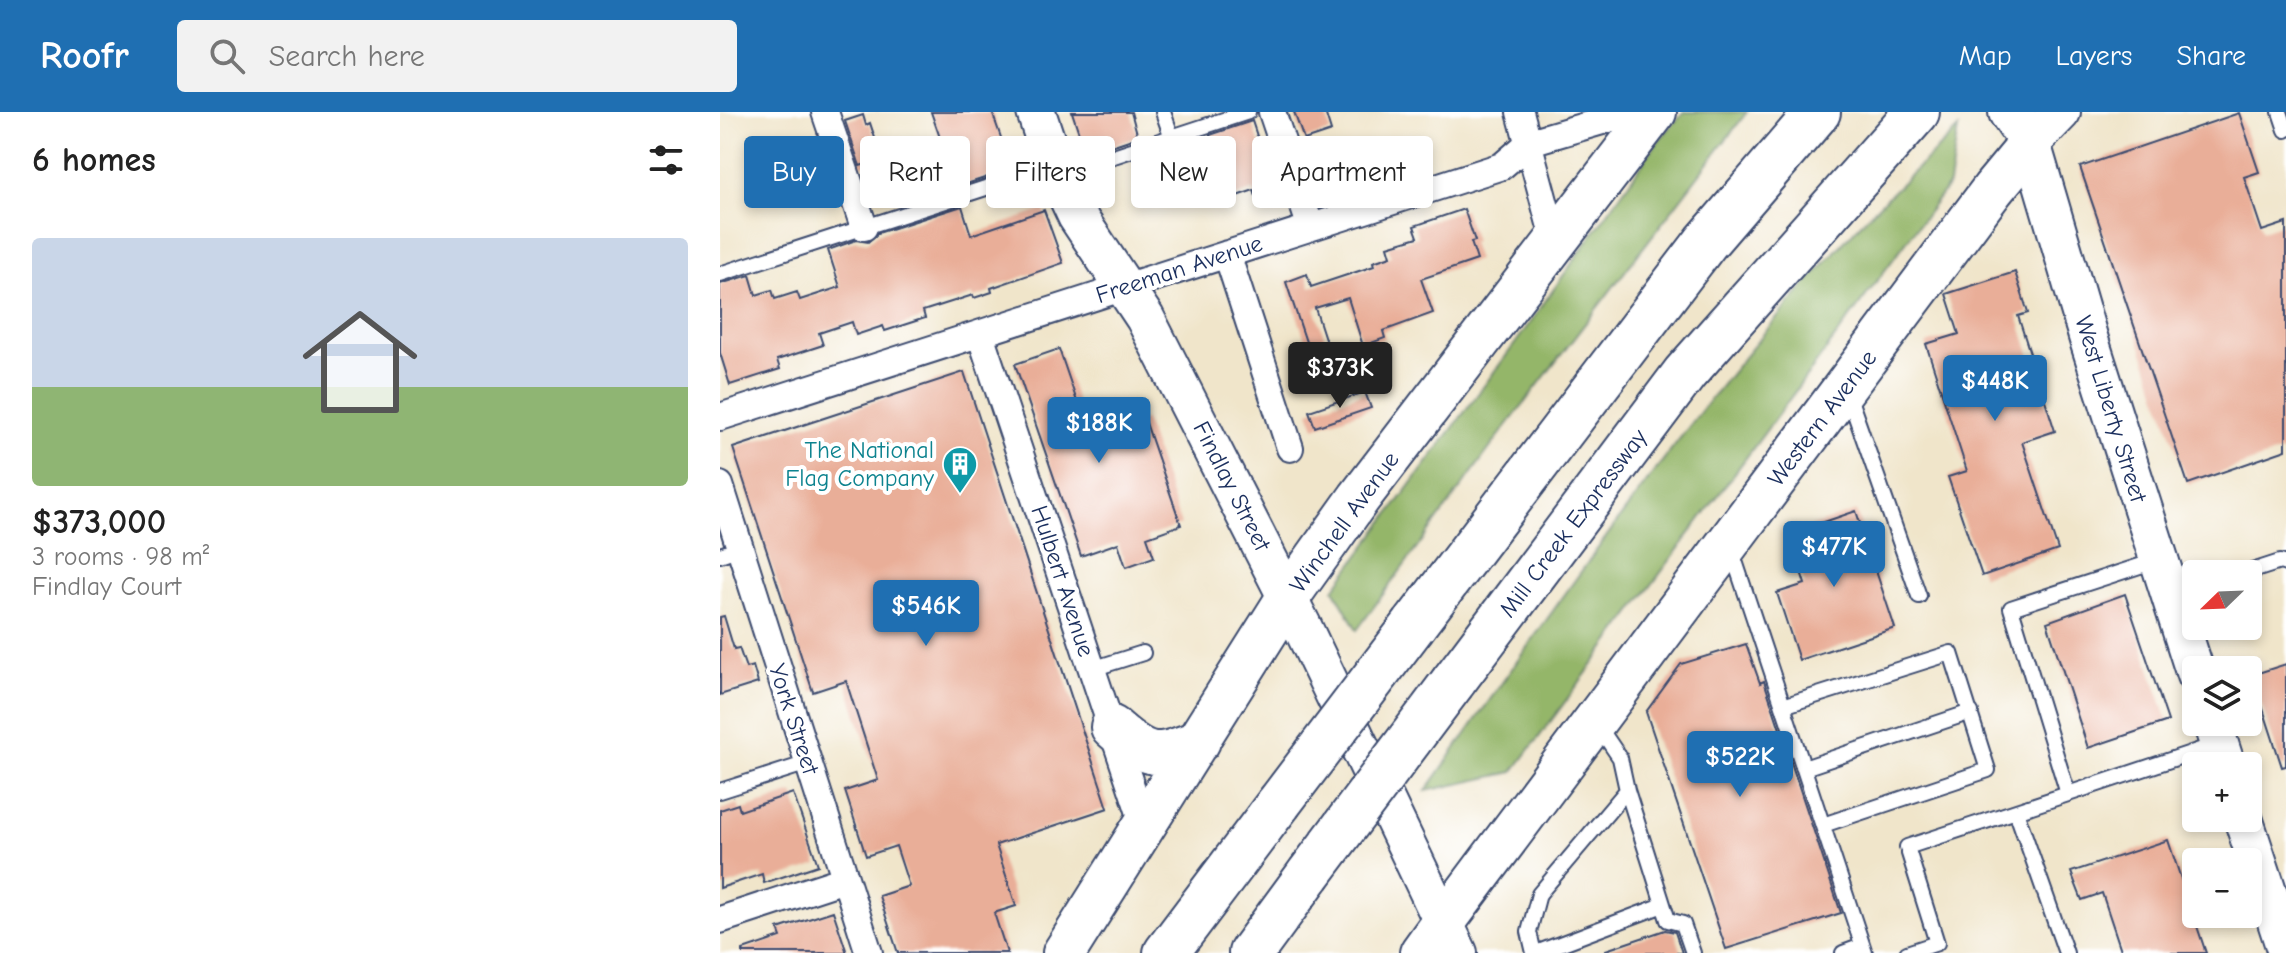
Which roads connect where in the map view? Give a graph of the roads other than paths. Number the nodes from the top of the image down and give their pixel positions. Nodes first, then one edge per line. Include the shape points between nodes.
1 (825, 112) edge
2 (1036, 112) edge
3 (1163, 112) edge
4 (1248, 112) edge
5 (1272, 112) edge
6 (1520, 112) edge
7 (1633, 112) edge
8 (1655, 112) edge
9 (1818, 112) edge
10 (2061, 112) edge
11 (2280, 112) edge
12 (1912, 118) edge
13 (2024, 122) edge
14 (2286, 130) edge
15 (1171, 135) junction
16 (1044, 136) edge
17 (1530, 142) junction
18 (1115, 155) edge
19 (986, 188) edge
20 (1073, 208) edge
21 (1310, 225) junction
22 (864, 227) junction
23 (1555, 242) junction
24 (1227, 254) junction
25 (720, 274) edge
26 (1123, 287) junction
27 (980, 334) junction
28 (1845, 386) junction
29 (720, 417) edge
30 (1290, 448) dead end
31 (720, 485) edge
32 (1729, 541) junction
33 (730, 551) edge
34 (2159, 560) junction
35 (2286, 564) edge
36 (2262, 568) edge
37 (1919, 596) dead end
38 (1287, 599) junction
39 (1143, 653) dead end
40 (2191, 656) edge
41 (1092, 669) junction
42 (1783, 706) junction
43 (1971, 712) junction
44 (1595, 721) junction
45 (1112, 727) junction
46 (1199, 741) junction
47 (2219, 744) edge
48 (808, 763) junction
49 (1804, 768) junction
50 (1627, 790) junction
51 (720, 791) edge
52 (2068, 794) junction
53 (2016, 811) junction
54 (1823, 825) junction
55 (1145, 828) junction
56 (2248, 832) edge
57 (845, 879) junction
58 (1663, 905) junction
59 (720, 920) edge
60 (1442, 942) edge
61 (1938, 948) edge
62 (2286, 949) edge
63 (1864, 950) edge
64 (869, 953) edge
65 (1064, 953) edge
66 (1166, 953) edge
67 (1251, 953) edge
68 (1535, 953) edge
69 (1693, 953) edge
70 (1843, 953) edge
71 (1907, 953) edge
72 (2066, 953) edge

1 - 22 street
2 - 16 street, Findlay Street
3 - 15 lane
4 - 15 lane
5 - 21 street
6 - 17 street
7 - 17 street, Freeman Avenue
8 - 23 main road, Winchell Avenue
9 - 66 highway, bridge via 1706,242
10 - 13 street, Western Avenue
11 - 14 lane
12 - 67 highway, Mill Creek Expressway, bridge via 1685,373
13 - 28 main road, Western Avenue via 1993,189
13 - 34 street, West Liberty Street
15 - 18 lane
17 - 21 street, Freeman Avenue via 1502,166
17 - 23 street
19 - 22 lane
20 - 26 street, Findlay Street
21 - 24 street, Freeman Avenue
22 - 25 lane
23 - 38 main road, Winchell Avenue
24 - 26 street, Freeman Avenue
24 - 30 street
26 - 27 street, Freeman Avenue
26 - 38 street, Findlay Street via 1145,318
27 - 29 street, Freeman Avenue
27 - 41 street, Hulbert Avenue
28 - 32 main road, Western Avenue
28 - 37 lane
31 - 33 street, York Street
32 - 42 lane
32 - 44 main road, Western Avenue
33 - 48 street, York Street
34 - 40 street, West Liberty Street via 2177,596
34 - 52 lane via 2011,608
35 - 36 lane
38 - 46 main road, Winchell Avenue
38 - 60 street, Findlay Street
39 - 41 lane
41 - 45 street, Hulbert Avenue
42 - 43 lane via 1951,653
42 - 49 lane
43 - 49 lane
43 - 54 lane via 1988,770
44 - 50 lane via 1620,758
44 - 60 main road, Western Avenue
45 - 46 main road via 1149,753 1169,753
45 - 55 street, Hulbert Avenue
46 - 55 main road, Winchell Avenue
47 - 52 lane
48 - 51 lane
48 - 57 street, York Street
49 - 54 lane
50 - 58 lane
50 - 68 lane via 1539,894 1529,932
52 - 53 lane
53 - 61 lane via 1907,847
53 - 72 lane
54 - 63 lane
55 - 65 main road, Winchell Avenue
56 - 62 street
57 - 59 street
57 - 64 street, York Street
58 - 68 lane
58 - 69 lane via 1666,925 1683,924
61 - 71 lane
63 - 70 lane

